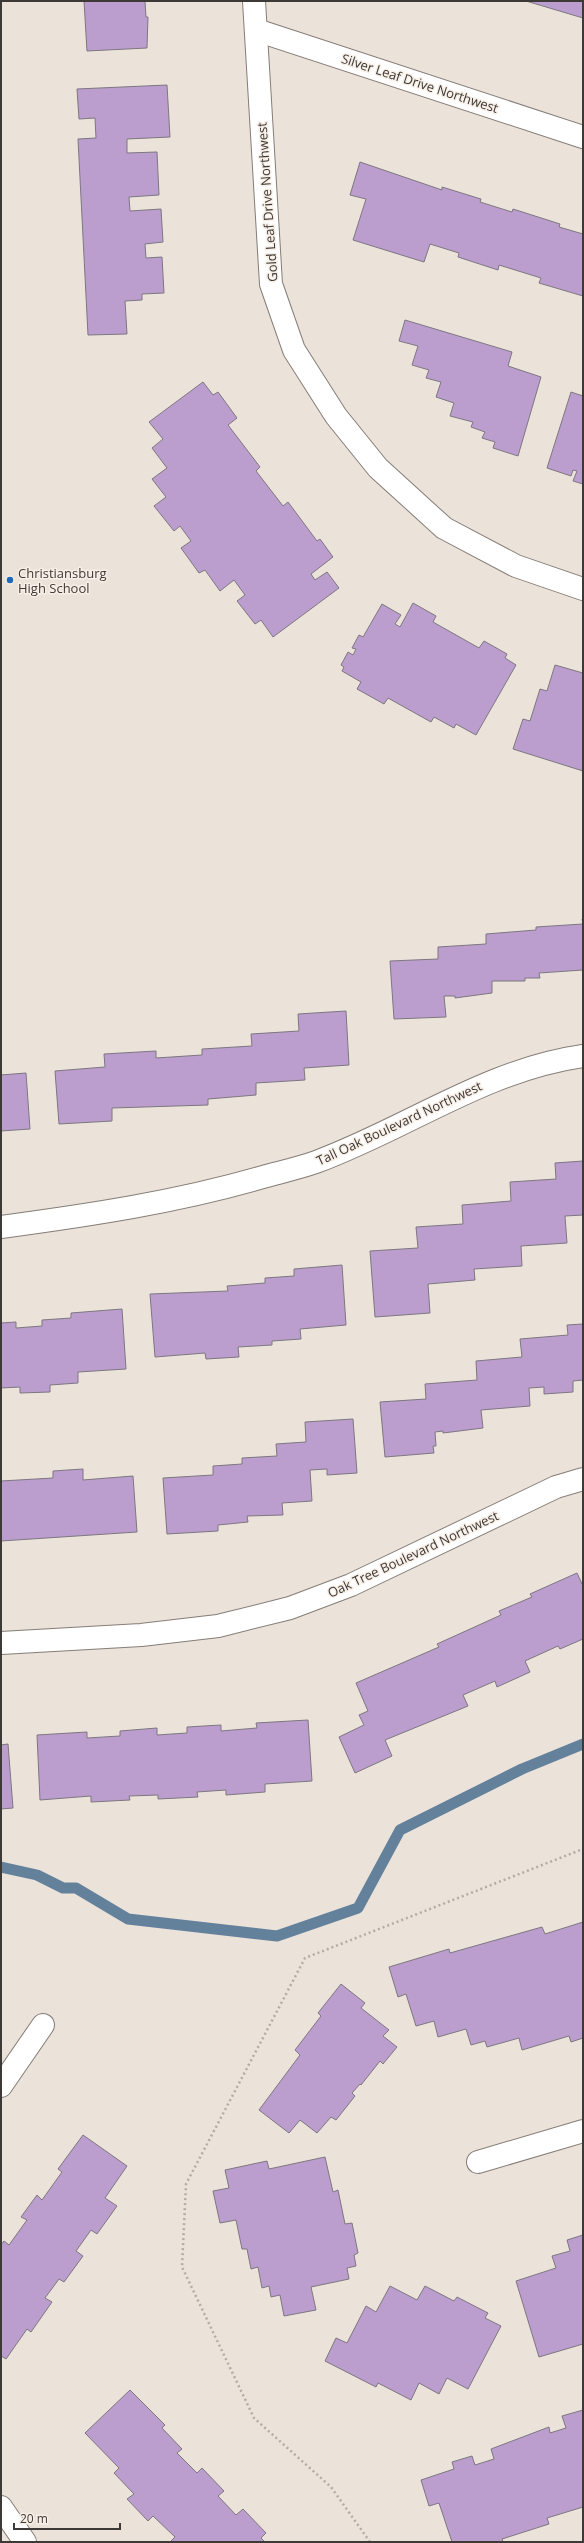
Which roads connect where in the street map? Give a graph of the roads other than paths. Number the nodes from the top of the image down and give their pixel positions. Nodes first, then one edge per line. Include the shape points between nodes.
1 (254, 1) edge
2 (256, 30) junction
3 (583, 137) edge
4 (583, 589) edge
5 (583, 1056) edge
6 (1, 1227) edge
7 (583, 1478) edge
8 (1, 1643) edge
9 (43, 2025) dead end
10 (1, 2086) edge
11 (583, 2131) edge
12 (478, 2162) dead end
13 (1, 2507) edge
14 (24, 2542) edge

1 - 2 street, Gold Leaf Drive Northwest
2 - 3 street, Silver Leaf Drive Northwest
2 - 4 street, Gold Leaf Drive Northwest via 272,284 294,350 336,416 378,468 444,528 516,566
5 - 6 street, Tall Oak Boulevard Northwest via 548,1061 481,1084 403,1124 316,1162 211,1192 101,1214
7 - 8 street, Oak Tree Boulevard Northwest via 542,1493 351,1585 290,1608 218,1626 141,1635
9 - 10 street
11 - 12 street
13 - 14 street

